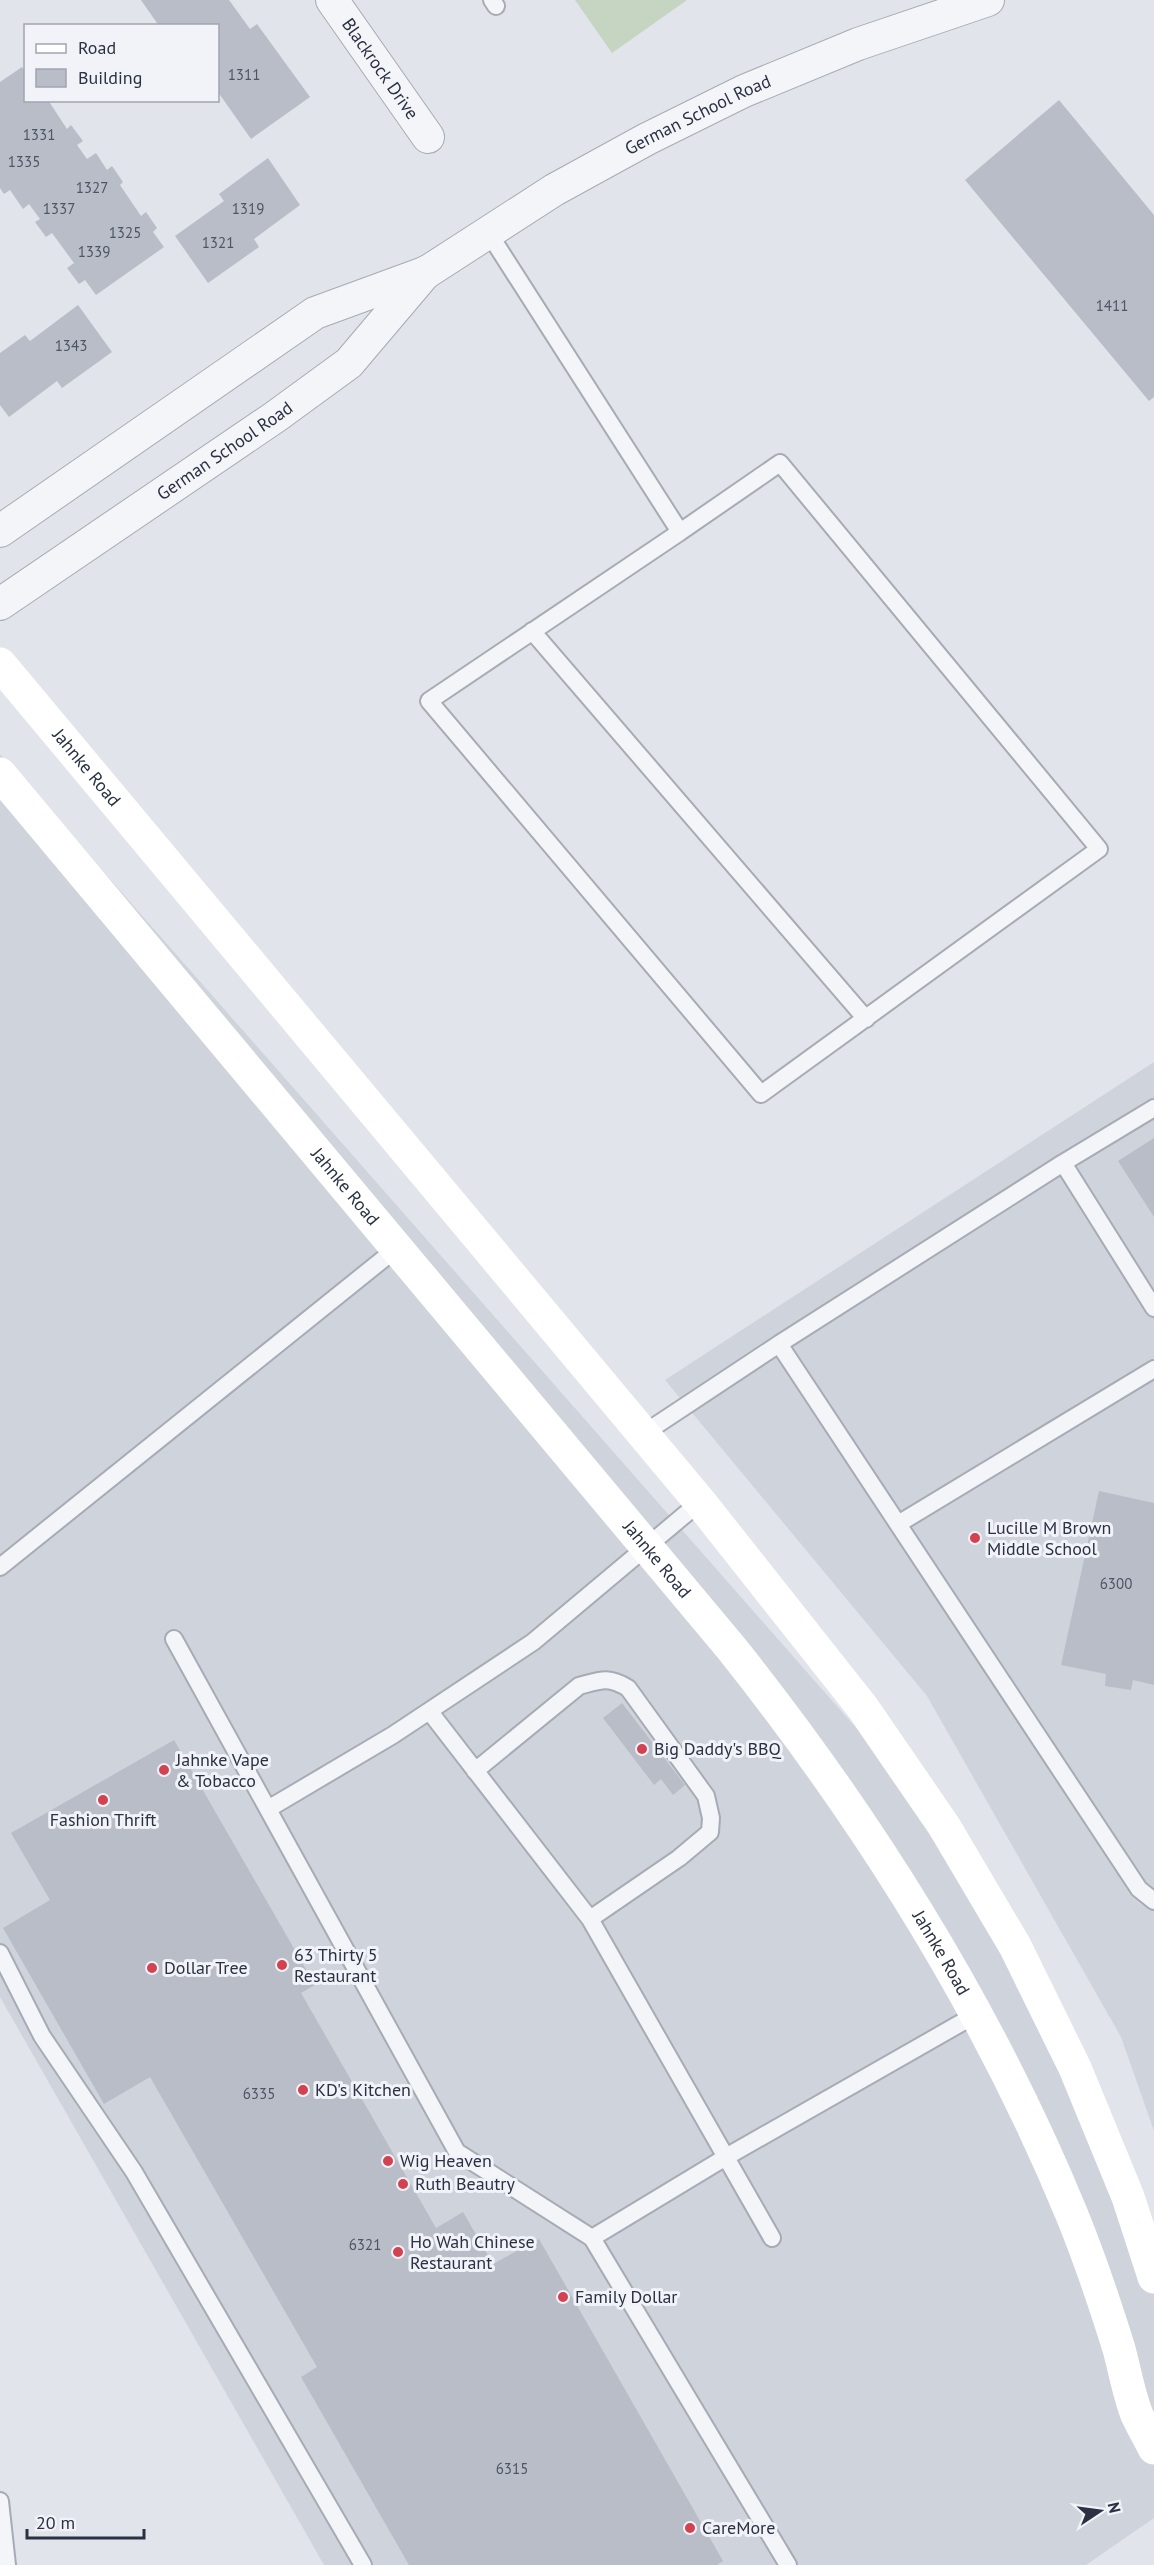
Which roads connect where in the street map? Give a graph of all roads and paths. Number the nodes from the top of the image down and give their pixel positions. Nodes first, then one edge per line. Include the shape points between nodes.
1 (332, 0) edge
2 (988, 0) edge
3 (428, 137) dead end
4 (488, 232) junction
5 (427, 272) junction
6 (0, 531) edge
7 (680, 532) junction
8 (0, 604) edge
9 (532, 631) junction
10 (0, 664) edge
11 (0, 774) edge
12 (866, 1018) junction
13 (1154, 1108) edge
14 (1063, 1163) junction
15 (397, 1248) junction
16 (1154, 1308) edge
17 (779, 1344) junction
18 (1154, 1369) edge
19 (643, 1434) junction
20 (700, 1502) junction
21 (898, 1524) junction
22 (647, 1548) junction
23 (0, 1567) edge
24 (174, 1639) dead end
25 (430, 1712) junction
26 (475, 1771) junction
27 (268, 1809) junction
28 (1154, 1901) edge
29 (590, 1919) junction
30 (0, 1953) edge
31 (975, 2015) junction
32 (726, 2157) junction
33 (592, 2238) junction
34 (772, 2238) dead end
35 (1154, 2277) edge
36 (1154, 2448) edge
37 (0, 2501) edge
38 (8, 2565) edge
39 (363, 2565) edge
40 (788, 2565) edge

1 - 3 street, Blackrock Drive
2 - 4 street, German School Road via 858,44 744,91 554,190
4 - 5 street, German School Road
4 - 7 lane
5 - 6 street, German School Road via 315,313
5 - 8 street, German School Road via 350,363
7 - 9 lane
7 - 12 lane via 780,463 1099,849
9 - 12 lane
9 - 12 lane via 429,701 761,1094
10 - 19 main road, Jahnke Road
11 - 15 main road, Jahnke Road
13 - 14 lane
14 - 16 lane
14 - 17 lane
15 - 22 main road, Jahnke Road
15 - 23 lane
17 - 19 lane
17 - 21 lane
18 - 21 lane
19 - 20 main road, Jahnke Road
20 - 22 lane
20 - 35 main road, Jahnke Road via 863,1708 978,1880 1075,2068 1128,2198
21 - 28 lane via 1139,1888
22 - 25 lane via 533,1642
22 - 31 main road, Jahnke Road via 819,1761 894,1872
24 - 27 lane
25 - 26 lane
25 - 27 lane
26 - 29 lane
26 - 29 lane via 579,1686 614,1680 628,1688 706,1796 710,1832
27 - 33 lane via 457,2152
29 - 32 lane
30 - 39 lane via 42,2036 134,2172
31 - 32 lane
31 - 36 main road, Jahnke Road via 1030,2121 1073,2217 1137,2414
32 - 33 lane
32 - 34 lane
33 - 40 lane
37 - 38 lane

